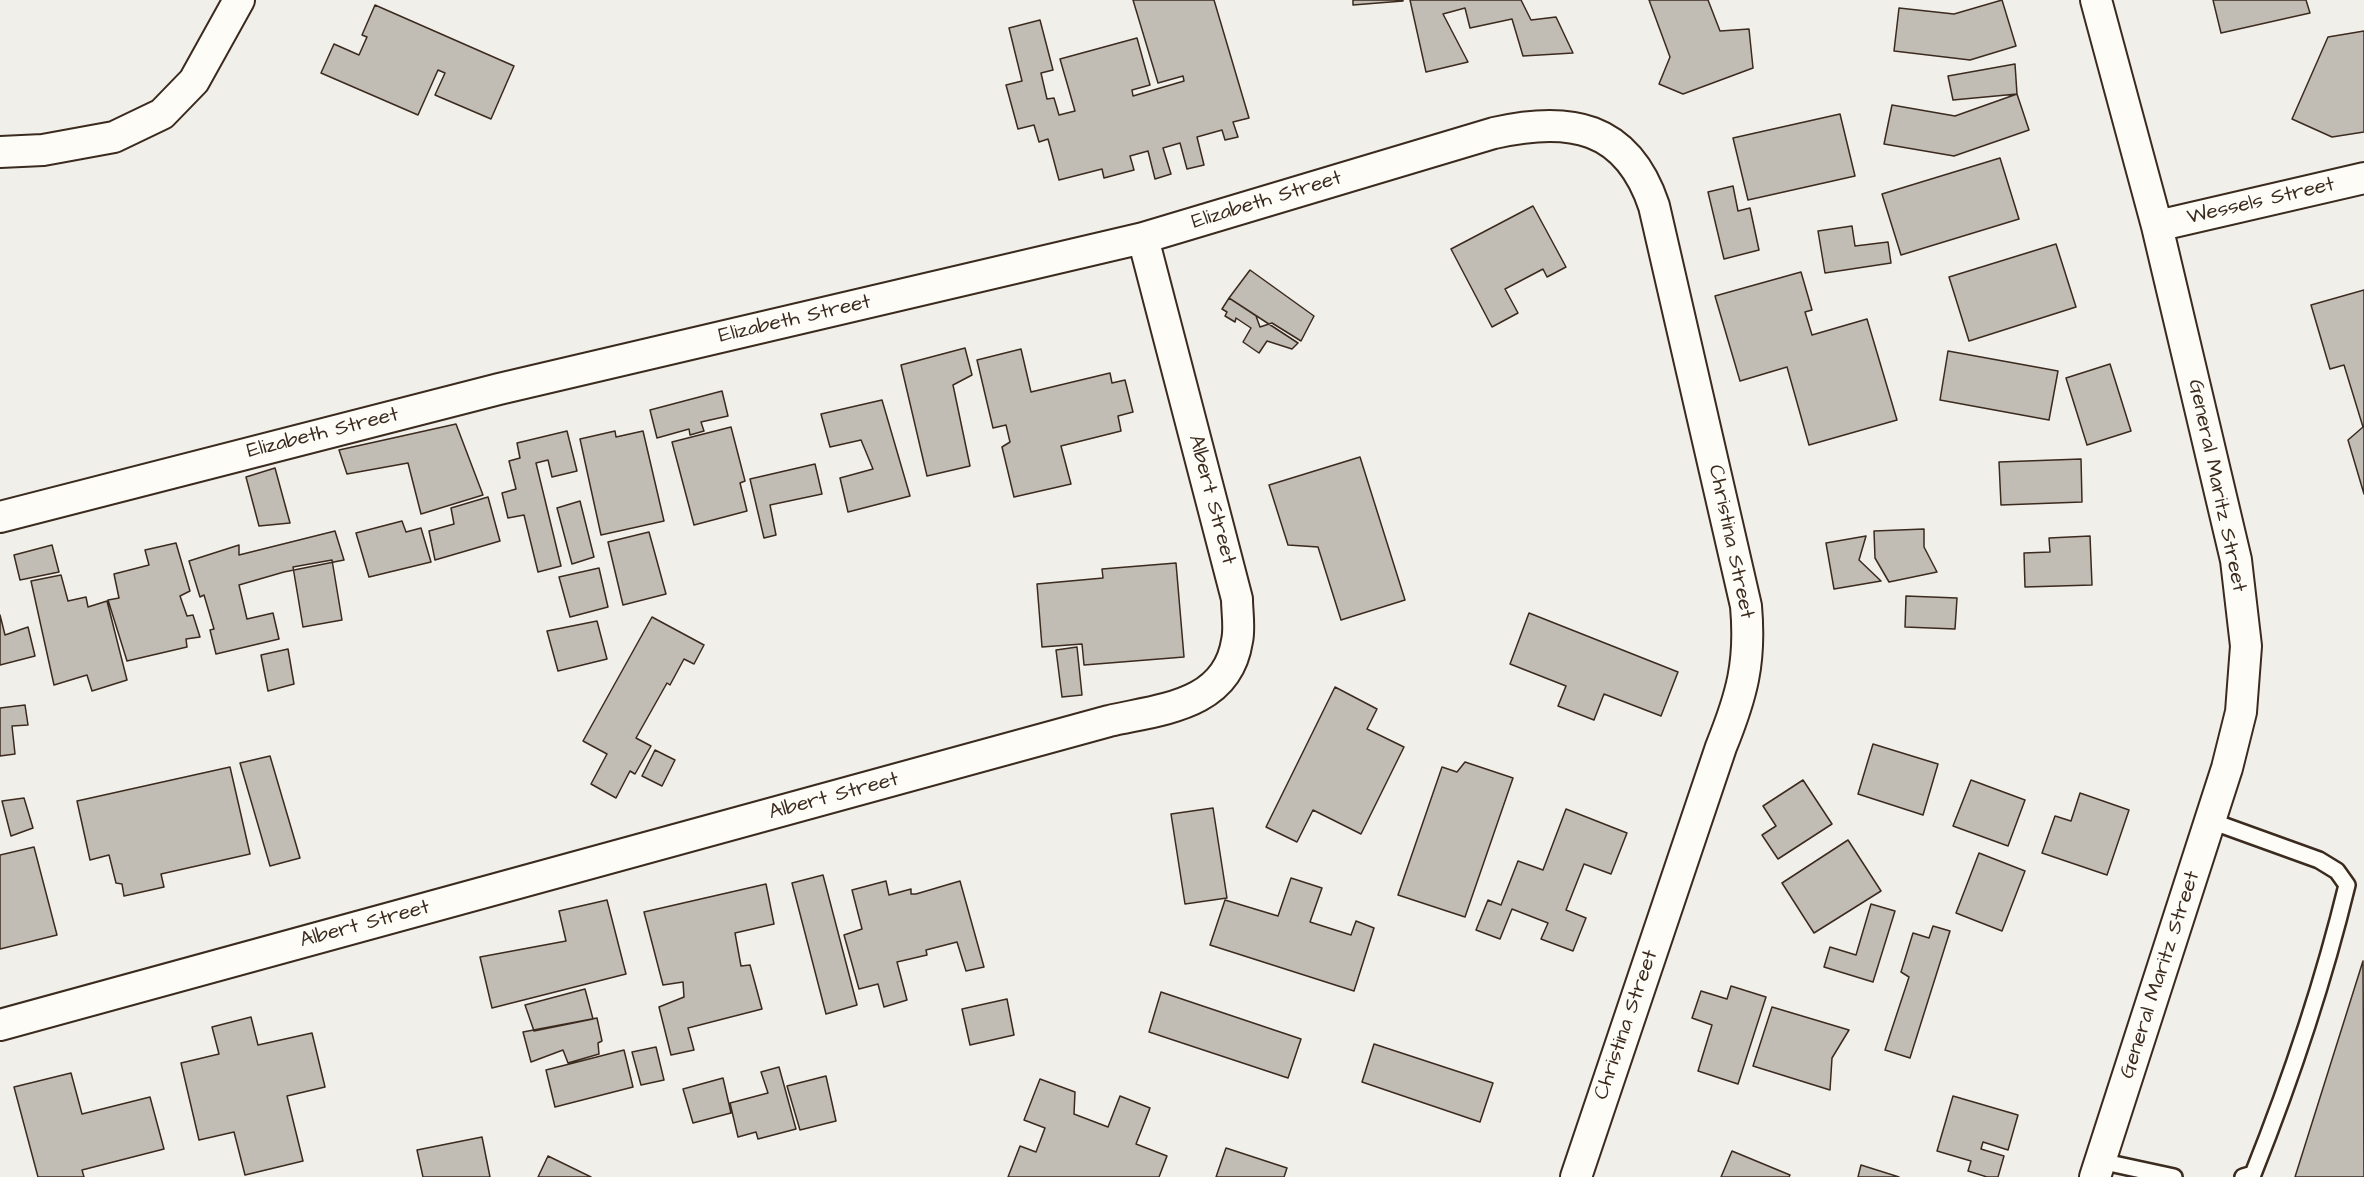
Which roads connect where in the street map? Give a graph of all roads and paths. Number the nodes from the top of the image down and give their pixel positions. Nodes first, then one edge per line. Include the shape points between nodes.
1 (239, 0) edge
2 (2096, 0) edge
3 (1589, 130) joint
4 (0, 152) edge
5 (2364, 178) edge
6 (2157, 226) junction
7 (1143, 238) junction
8 (0, 517) edge
9 (2211, 821) junction
10 (0, 1025) edge
11 (2098, 1169) edge
12 (1576, 1177) edge
13 (2174, 1177) edge
14 (2243, 1177) edge

1 - 4 street via 194,81 162,114 114,137 43,150
2 - 6 street, General Maritz Street
3 - 7 street, Elizabeth Street via 1552,124 1494,132
3 - 12 street, Christina Street via 1609,141 1637,168 1654,206 1746,606 1750,641 1735,712
5 - 6 street, Wessels Street
6 - 9 street, General Maritz Street via 2236,560 2246,646 2241,712
7 - 8 street, Elizabeth Street via 500,389
7 - 10 street, Albert Street via 1237,599 1238,642 1227,670 1212,688 1192,702
9 - 11 street, General Maritz Street
9 - 14 lane via 2319,860 2337,871 2347,885 2325,974 2275,1118 2253,1174
11 - 13 lane

